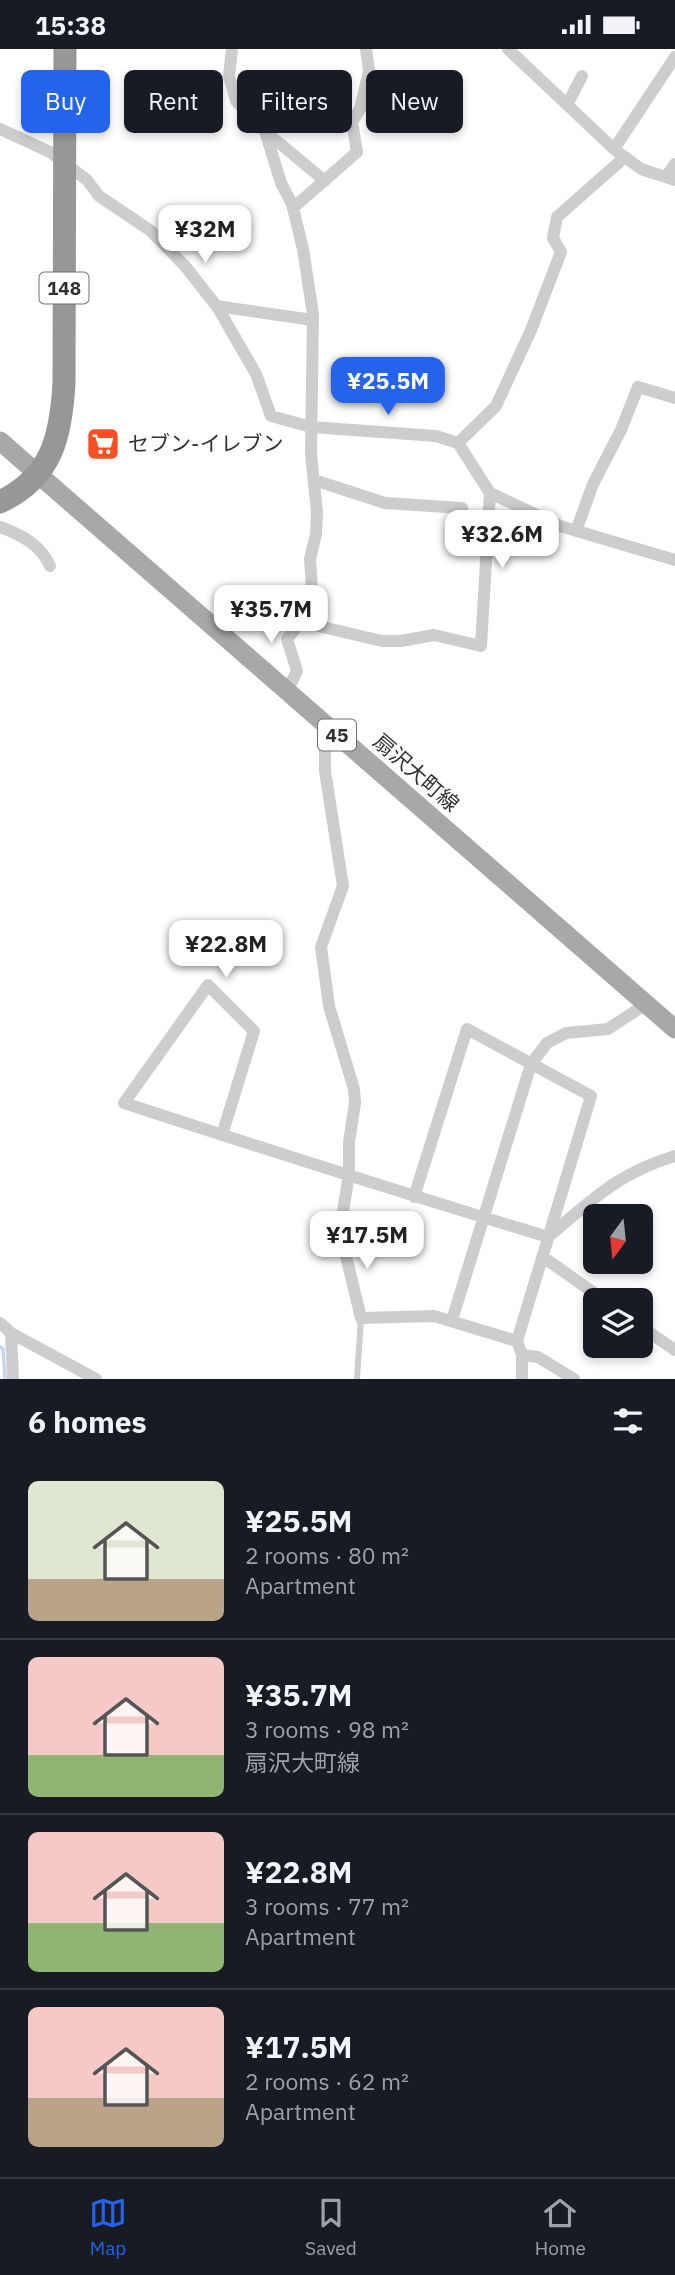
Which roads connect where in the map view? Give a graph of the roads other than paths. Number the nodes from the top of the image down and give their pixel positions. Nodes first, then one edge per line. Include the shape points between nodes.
1 (50, 49) edge
2 (65, 49) edge
3 (232, 49) edge
4 (366, 49) edge
5 (508, 49) edge
6 (675, 57) edge
7 (582, 76) dead end
8 (237, 102) edge
9 (567, 106) junction
10 (0, 129) edge
11 (266, 133) edge
12 (267, 133) edge
13 (620, 153) junction
14 (57, 158) junction
15 (675, 164) edge
16 (671, 178) edge
17 (325, 181) junction
18 (293, 208) junction
19 (216, 306) junction
20 (313, 320) junction
21 (675, 398) edge
22 (311, 427) junction
23 (0, 441) edge
24 (458, 443) junction
25 (33, 469) junction
26 (314, 480) junction
27 (0, 485) edge
28 (490, 493) junction
29 (0, 502) edge
30 (462, 508) dead end
31 (0, 527) edge
32 (576, 531) junction
33 (675, 560) edge
34 (50, 566) dead end
35 (301, 622) junction
36 (287, 691) junction
37 (332, 730) junction
38 (646, 1004) junction
39 (675, 1029) edge
40 (531, 1064) junction
41 (222, 1135) junction
42 (675, 1156) edge
43 (349, 1174) junction
44 (414, 1197) junction
45 (485, 1218) junction
46 (548, 1237) junction
47 (542, 1257) junction
48 (587, 1288) edge
49 (361, 1318) junction
50 (452, 1320) junction
51 (0, 1323) edge
52 (11, 1333) junction
53 (653, 1335) edge
54 (517, 1341) junction
55 (675, 1350) edge
56 (522, 1355) junction
57 (13, 1379) edge
58 (96, 1379) edge
59 (357, 1379) edge
60 (522, 1379) edge
61 (574, 1379) edge

1 - 14 highway, 148
2 - 14 highway, 148
3 - 8 street via 229,76
4 - 17 street via 369,71 352,122 356,152
5 - 9 street
6 - 13 street
7 - 9 street
9 - 13 street
10 - 14 street
11 - 18 street
12 - 17 street
13 - 16 street via 641,169
13 - 24 street via 557,217 553,238 561,252 514,368 496,406
14 - 19 street via 87,180 99,196 151,231
14 - 25 highway, 148 via 63,407 53,448
15 - 16 street
17 - 18 street
18 - 20 street
19 - 20 street
19 - 22 street via 256,373 271,416
20 - 22 street
21 - 32 street via 638,387
22 - 24 street via 436,436
22 - 26 street
23 - 25 main road, 扇沢大町線 / 45
24 - 28 street
25 - 27 highway, 148
25 - 29 highway, 148 via 23,490
25 - 36 main road, 扇沢大町線 / 45
26 - 30 street via 385,503
26 - 35 street via 317,512 310,559 312,588
28 - 32 street
28 - 35 street via 481,646 434,635 382,641
31 - 34 street via 43,551
32 - 33 street
35 - 36 street via 287,639 297,671
36 - 37 main road, 扇沢大町線 / 45
37 - 38 main road, 扇沢大町線 / 45
37 - 43 street via 325,748 326,772 343,886 321,947 329,1006 354,1089
38 - 39 main road, 扇沢大町線 / 45
38 - 40 street via 608,1029 566,1033 547,1043
40 - 44 street via 467,1029
40 - 45 street
40 - 46 street via 591,1096
41 - 41 street via 124,1103 208,985 254,1031
41 - 43 street
42 - 46 street via 623,1176
43 - 44 street
43 - 49 street via 340,1231
44 - 45 street
45 - 46 street
45 - 50 street
46 - 47 street
47 - 48 street
47 - 54 street
49 - 50 street via 434,1315
49 - 59 lane
50 - 54 street
51 - 52 street
52 - 57 street
52 - 58 street
53 - 55 street
54 - 56 street
56 - 60 street
56 - 61 street via 538,1357

